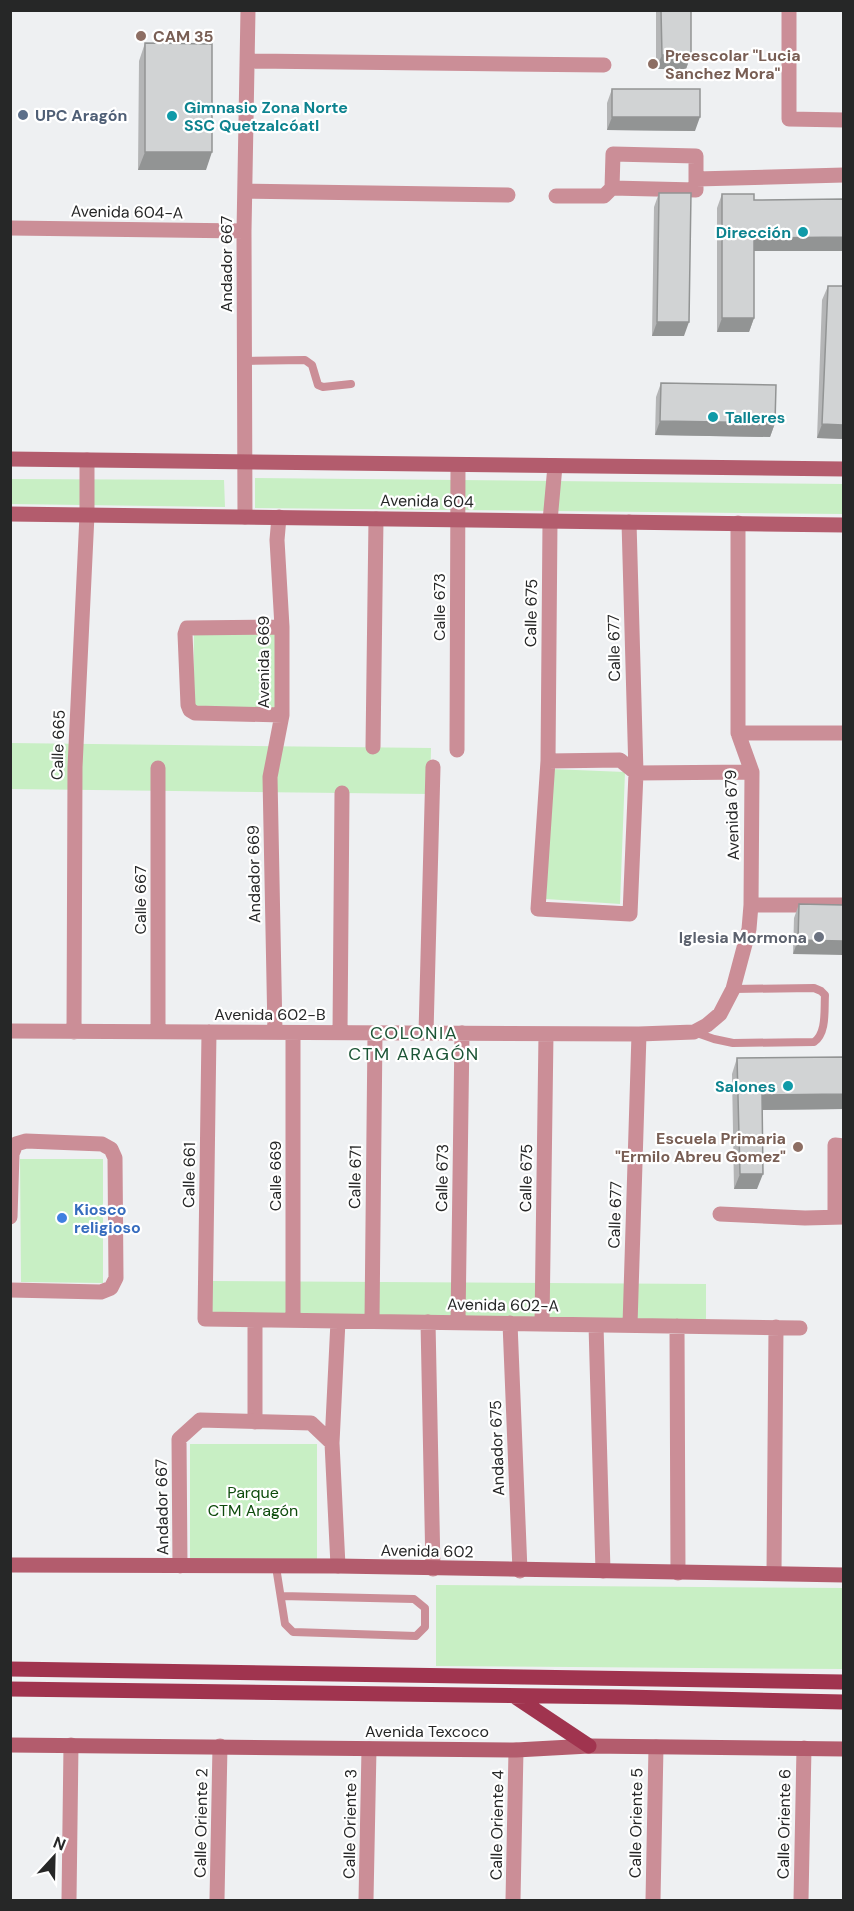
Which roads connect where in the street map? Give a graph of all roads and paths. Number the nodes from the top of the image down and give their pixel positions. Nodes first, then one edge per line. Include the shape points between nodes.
1 (248, 10) edge
2 (789, 10) edge
3 (248, 61) junction
4 (604, 65) dead end
5 (843, 120) edge
6 (843, 175) edge
7 (696, 178) junction
8 (612, 189) junction
9 (245, 191) junction
10 (508, 195) dead end
11 (556, 196) dead end
12 (10, 228) edge
13 (244, 231) junction
14 (244, 361) junction
15 (351, 384) dead end
16 (10, 459) edge
17 (87, 460) junction
18 (244, 462) junction
19 (458, 465) junction
20 (555, 466) junction
21 (843, 469) edge
22 (10, 514) edge
23 (87, 515) junction
24 (245, 517) junction
25 (279, 518) junction
26 (376, 519) junction
27 (458, 520) junction
28 (550, 521) junction
29 (629, 522) junction
30 (738, 523) junction
31 (843, 525) edge
32 (282, 627) junction
33 (282, 715) junction
34 (738, 733) junction
35 (843, 733) edge
36 (373, 747) dead end
37 (457, 750) dead end
38 (548, 761) junction
39 (433, 767) dead end
40 (158, 768) dead end
41 (752, 772) junction
42 (636, 773) junction
43 (342, 793) dead end
44 (751, 905) junction
45 (843, 905) edge
46 (733, 989) junction
47 (701, 1028) junction
48 (10, 1031) edge
49 (74, 1032) junction
50 (158, 1032) junction
51 (209, 1032) junction
52 (275, 1032) junction
53 (293, 1033) junction
54 (340, 1033) junction
55 (375, 1033) junction
56 (426, 1033) junction
57 (462, 1033) junction
58 (546, 1034) junction
59 (639, 1034) junction
60 (843, 1146) edge
61 (720, 1214) dead end
62 (10, 1217) edge
63 (839, 1217) edge
64 (10, 1290) edge
65 (205, 1319) joint
66 (255, 1320) junction
67 (293, 1320) junction
68 (338, 1321) junction
69 (372, 1321) junction
70 (428, 1322) junction
71 (458, 1322) junction
72 (510, 1323) junction
73 (542, 1324) junction
74 (596, 1325) junction
75 (630, 1325) junction
76 (677, 1326) junction
77 (776, 1327) junction
78 (800, 1328) dead end
79 (255, 1422) junction
80 (332, 1443) junction
81 (10, 1565) edge
82 (180, 1566) junction
83 (338, 1566) junction
84 (276, 1567) junction
85 (433, 1569) junction
86 (520, 1571) junction
87 (603, 1571) junction
88 (678, 1573) junction
89 (774, 1574) junction
90 (843, 1575) edge
91 (281, 1596) junction
92 (10, 1669) edge
93 (843, 1682) edge
94 (10, 1689) edge
95 (514, 1696) junction
96 (843, 1702) edge
97 (10, 1745) edge
98 (71, 1746) junction
99 (220, 1746) junction
100 (589, 1746) junction
101 (656, 1747) junction
102 (804, 1748) junction
103 (369, 1749) junction
104 (843, 1749) edge
105 (516, 1750) junction
106 (69, 1900) edge
107 (217, 1900) edge
108 (366, 1900) edge
109 (513, 1900) edge
110 (653, 1900) edge
111 (801, 1900) edge

1 - 3 street, Andador 667
2 - 5 street via 789,119
3 - 4 street
3 - 9 street, Andador 667
6 - 7 street
7 - 8 street via 696,190
7 - 8 street via 696,156 613,154
8 - 11 street via 604,196
9 - 10 street
9 - 13 street, Andador 667
12 - 13 street, Avenida 604-A
13 - 14 street, Andador 667
14 - 15 lane via 305,360 312,365 318,386
14 - 18 street, Andador 667
16 - 17 main road
17 - 18 main road
17 - 23 street, Calle 665
18 - 19 main road
18 - 24 street, Andador 667
19 - 20 main road
19 - 27 street, Calle 673
20 - 21 main road
20 - 28 street, Calle 675
22 - 23 main road, Avenida 604
23 - 24 main road, Avenida 604
23 - 49 street, Calle 665 via 75,767
24 - 25 main road, Avenida 604
25 - 26 main road, Avenida 604
25 - 32 street, Avenida 669
26 - 27 main road, Avenida 604
26 - 36 street
27 - 28 main road, Avenida 604
27 - 37 street, Calle 673
28 - 29 main road, Avenida 604
28 - 38 street, Calle 675
29 - 30 main road, Avenida 604
29 - 42 street, Calle 677
30 - 31 main road, Avenida 604
30 - 34 street, Avenida 679
32 - 33 street, Avenida 669
32 - 33 street, Avenida 669 via 187,628 185,634 189,710
33 - 52 street, Andador 669 via 270,777
34 - 35 street
34 - 41 street, Avenida 679
38 - 42 street via 620,760
38 - 42 street, Calle 675 via 538,909 630,914
39 - 56 street
40 - 50 street, Calle 667
41 - 42 street
41 - 44 street, Avenida 679
43 - 54 street
44 - 45 street
44 - 46 street, Avenida 679
46 - 47 street, Avenida 679 via 720,1014
46 - 47 lane via 821,991 825,995 820,1038 814,1042 732,1043
47 - 59 street, Avenida 602-B
48 - 49 street, Avenida 602-B
49 - 50 street, Avenida 602-B
50 - 51 street, Avenida 602-B
51 - 52 street, Avenida 602-B
51 - 65 street, Calle 661
52 - 53 street, Avenida 602-B
53 - 54 street, Avenida 602-B
53 - 67 street, Calle 669
54 - 55 street, Avenida 602-B
55 - 56 street, Avenida 602-B
55 - 69 street, Calle 671
56 - 57 street, Avenida 602-B
57 - 58 street, Avenida 602-B
57 - 71 street, Calle 673
58 - 59 street, Avenida 602-B
58 - 73 street, Calle 675
59 - 75 street, Calle 677
60 - 63 street via 835,1145
61 - 63 street
62 - 64 street via 12,1154 16,1144 102,1144 114,1153 116,1278 111,1288 101,1292
65 - 66 street, Avenida 602-A
66 - 67 street, Avenida 602-A
66 - 79 street
67 - 68 street, Avenida 602-A
68 - 69 street, Avenida 602-A
68 - 80 street
69 - 70 street, Avenida 602-A
70 - 71 street, Avenida 602-A
70 - 85 street
71 - 72 street, Avenida 602-A
72 - 73 street, Avenida 602-A
72 - 86 street, Andador 675
73 - 74 street, Avenida 602-A
74 - 75 street, Avenida 602-A
74 - 87 street
75 - 76 street, Avenida 602-A
76 - 77 street, Avenida 602-A
76 - 88 street
77 - 78 street, Avenida 602-A
77 - 89 street
79 - 80 street via 311,1424
79 - 82 street, Andador 667 via 200,1420 179,1439
80 - 83 street
81 - 82 main road, Avenida 602
82 - 84 main road, Avenida 602
83 - 84 main road, Avenida 602
83 - 85 main road, Avenida 602
84 - 91 lane
85 - 86 main road, Avenida 602
86 - 87 main road, Avenida 602
87 - 88 main road, Avenida 602
88 - 89 main road, Avenida 602
89 - 90 main road, Avenida 602
91 - 91 lane via 414,1599 425,1608 425,1627 416,1636 294,1632 285,1624
92 - 93 main road
94 - 95 main road
95 - 96 main road
95 - 100 main road
97 - 98 main road, Avenida Texcoco
98 - 99 main road, Avenida Texcoco
98 - 106 street
99 - 103 main road, Avenida Texcoco
99 - 107 street, Calle Oriente 2
100 - 101 main road, Avenida Texcoco
100 - 105 main road, Avenida Texcoco
101 - 102 main road, Avenida Texcoco
101 - 110 street, Calle Oriente 5
102 - 104 main road, Avenida Texcoco
102 - 111 street, Calle Oriente 6
103 - 105 main road, Avenida Texcoco
103 - 108 street, Calle Oriente 3
105 - 109 street, Calle Oriente 4

